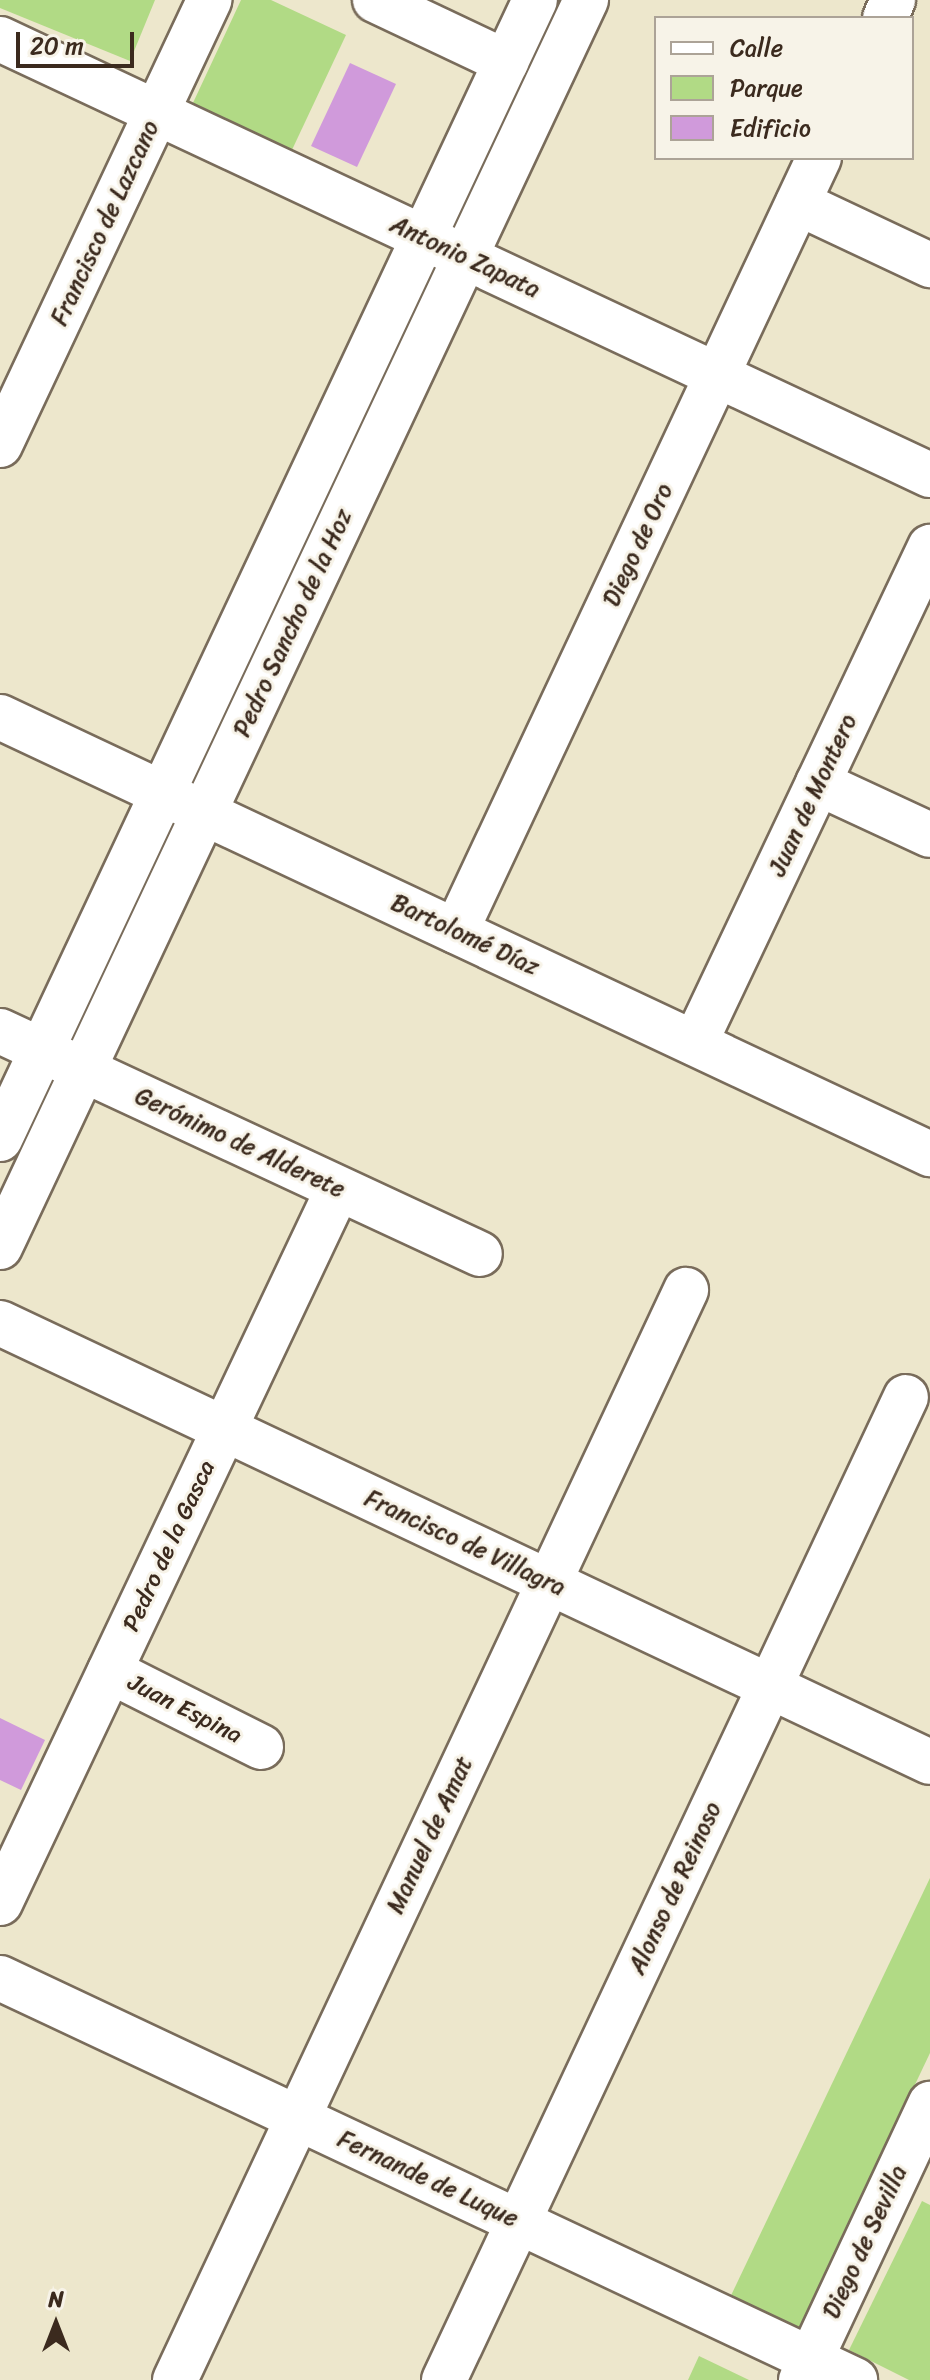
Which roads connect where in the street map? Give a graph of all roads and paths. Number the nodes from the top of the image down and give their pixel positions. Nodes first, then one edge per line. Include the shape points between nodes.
1 (209, 0) edge
2 (375, 0) edge
3 (535, 0) edge
4 (586, 0) edge
5 (0, 39) edge
6 (506, 62) junction
7 (156, 112) junction
8 (818, 160) edge
9 (798, 203) junction
10 (424, 238) junction
11 (465, 257) junction
12 (930, 265) edge
13 (718, 375) junction
14 (0, 445) edge
15 (930, 475) edge
16 (930, 547) edge
17 (0, 717) edge
18 (818, 783) junction
19 (163, 793) junction
20 (204, 813) junction
21 (930, 835) edge
22 (456, 931) junction
23 (0, 1031) edge
24 (695, 1043) junction
25 (42, 1051) junction
26 (83, 1070) junction
27 (0, 1139) edge
28 (930, 1154) edge
29 (338, 1189) junction
30 (0, 1247) edge
31 (480, 1254) dead end
32 (686, 1290) dead end
33 (0, 1323) edge
34 (906, 1397) dead end
35 (225, 1429) junction
36 (549, 1583) junction
37 (110, 1671) junction
38 (770, 1686) junction
39 (261, 1747) dead end
40 (930, 1762) edge
41 (0, 1903) edge
42 (0, 1978) edge
43 (930, 2104) edge
44 (297, 2117) junction
45 (518, 2222) junction
46 (806, 2370) edge
47 (175, 2380) edge
48 (444, 2380) edge
49 (855, 2380) edge

1 - 7 street, Francisco de Lazcano
2 - 6 street
3 - 6 street, Pedro Sancho de la Hoz
4 - 11 street, Pedro Sancho de la Hoz
5 - 7 street, Antonio Zapata
6 - 10 street, Pedro Sancho de la Hoz
7 - 10 street, Antonio Zapata
7 - 14 street, Francisco de Lazcano
8 - 9 street, Diego de Oro
9 - 12 street
9 - 13 street, Diego de Oro
10 - 11 street, Antonio Zapata
10 - 19 street, Pedro Sancho de la Hoz
11 - 13 street, Antonio Zapata
11 - 20 street, Pedro Sancho de la Hoz
13 - 15 street, Antonio Zapata
13 - 22 street, Diego de Oro
16 - 18 street, Juan de Montero
17 - 19 street, Bartolomé Díaz
18 - 21 street
18 - 24 street, Juan de Montero
19 - 20 street, Bartolomé Díaz
19 - 25 street, Pedro Sancho de la Hoz
20 - 22 street, Bartolomé Díaz
20 - 26 street, Pedro Sancho de la Hoz
22 - 24 street, Bartolomé Díaz
23 - 25 street, Gerónimo de Alderete
24 - 28 street, Bartolomé Díaz
25 - 26 street, Gerónimo de Alderete
25 - 27 street, Pedro Sancho de la Hoz
26 - 29 street, Gerónimo de Alderete
26 - 30 street, Pedro Sancho de la Hoz
29 - 31 street, Gerónimo de Alderete
29 - 35 street, Pedro de la Gasca
32 - 36 street, Manuel de Amat
33 - 35 street, Francisco de Villagra
34 - 38 street, Alonso de Reinoso
35 - 36 street, Francisco de Villagra
35 - 37 street, Pedro de la Gasca
36 - 38 street, Francisco de Villagra
36 - 44 street, Manuel de Amat
37 - 39 street, Juan Espina
37 - 41 street, Pedro de la Gasca
38 - 40 street, Francisco de Villagra
38 - 45 street, Alonso de Reinoso
42 - 44 street, Fernande de Luque
43 - 46 street, Diego de Sevilla
44 - 45 street, Fernande de Luque
44 - 47 street, Manuel de Amat
45 - 46 street, Fernande de Luque
45 - 48 street, Alonso de Reinoso
46 - 49 street, Fernande de Luque

